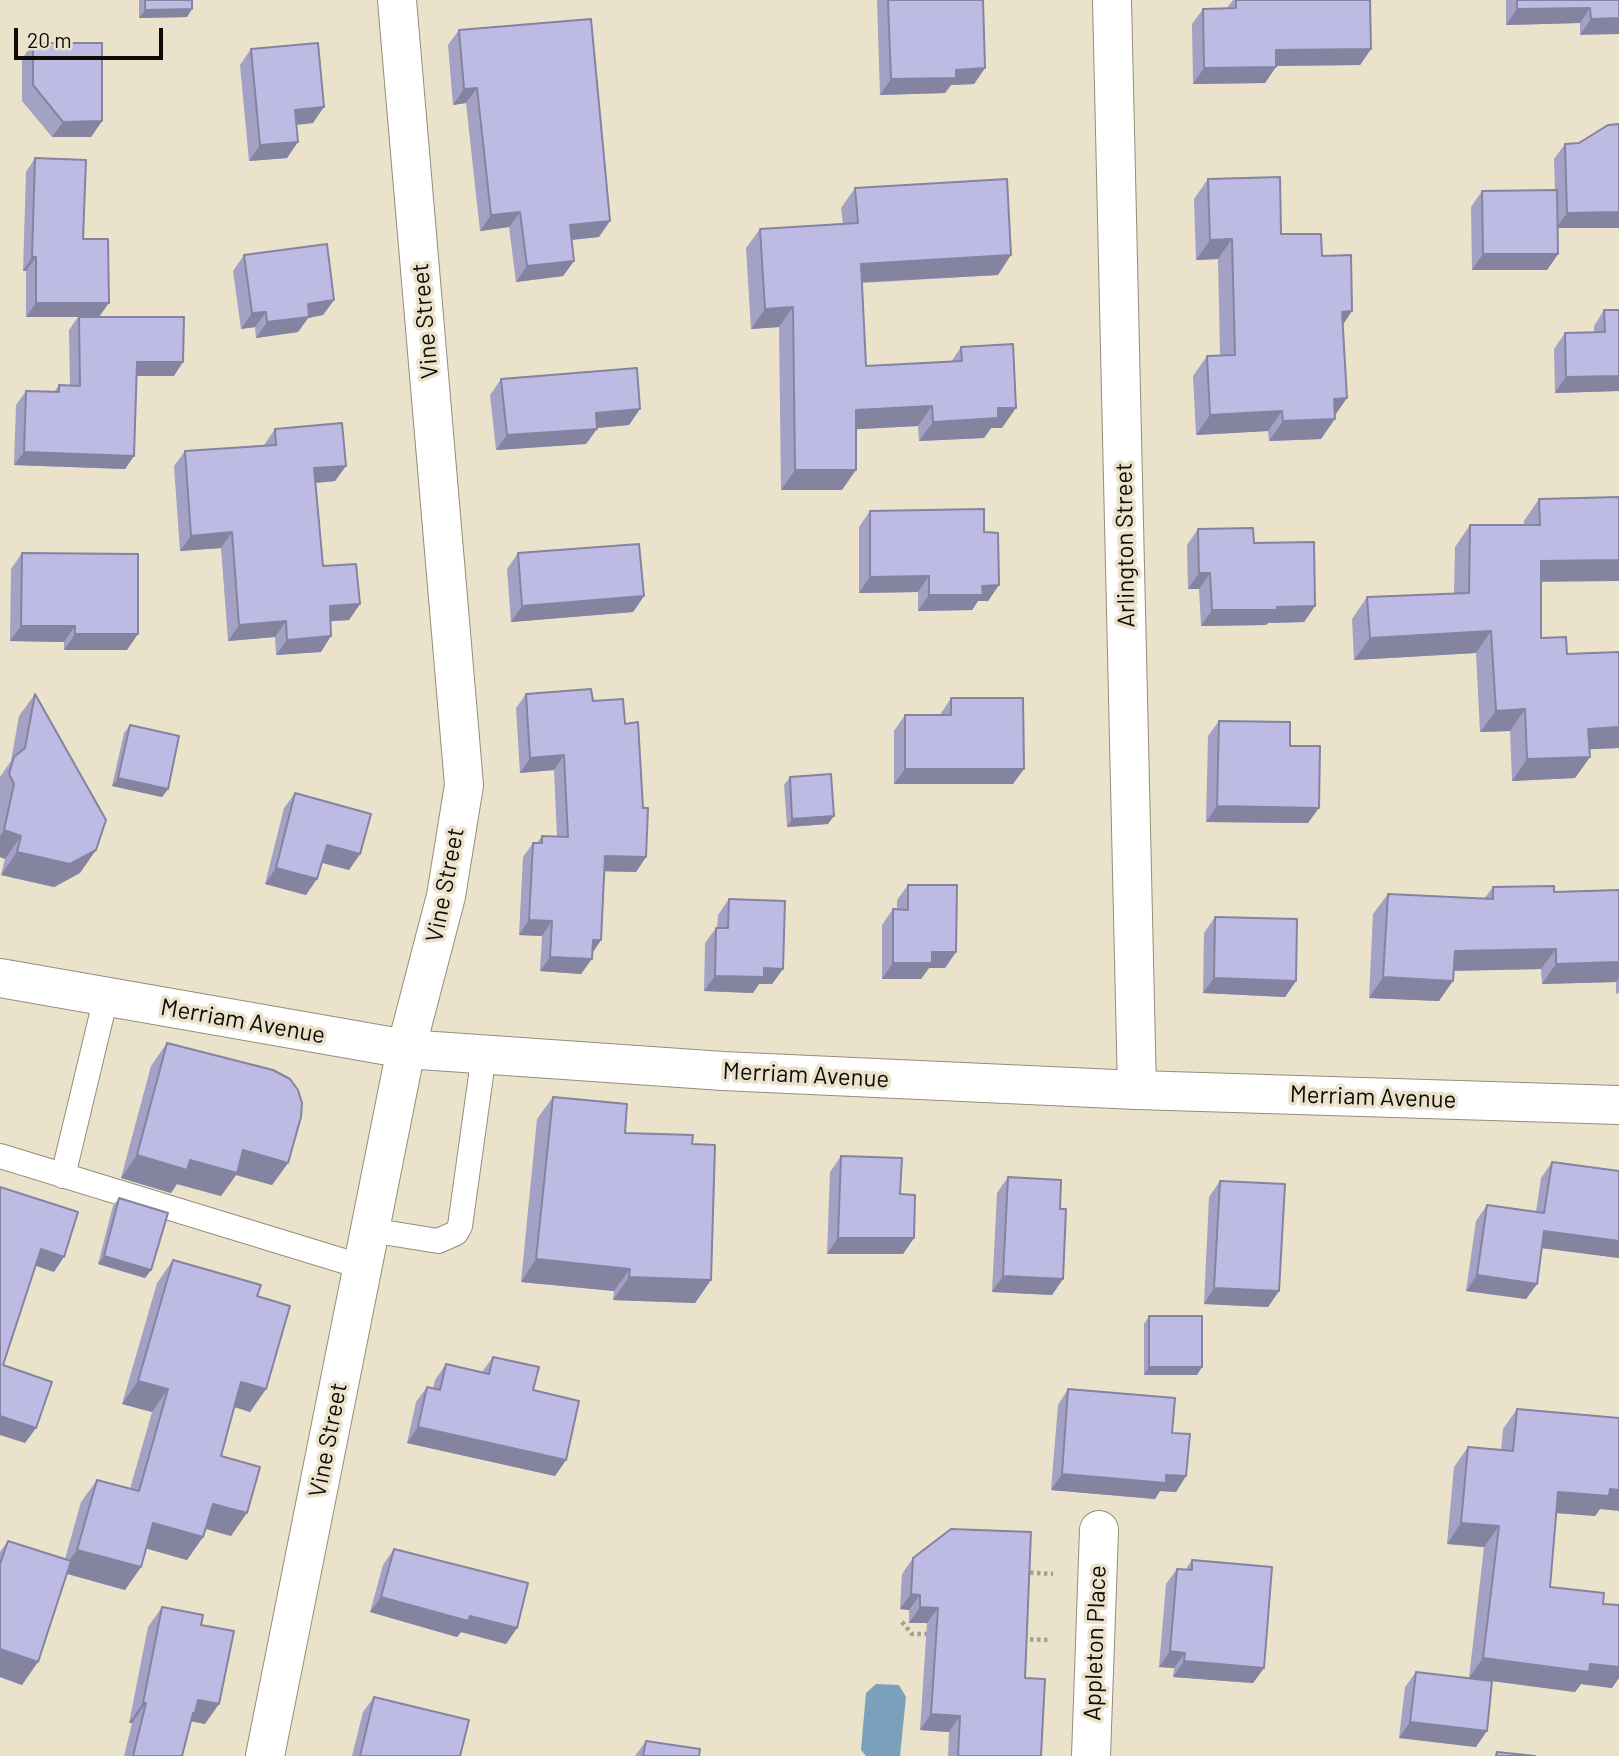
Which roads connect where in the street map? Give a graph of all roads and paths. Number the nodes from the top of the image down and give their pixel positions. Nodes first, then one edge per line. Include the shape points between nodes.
1 (397, 0) edge
2 (1112, 0) edge
3 (0, 978) edge
4 (106, 997) junction
5 (406, 1049) junction
6 (484, 1054) junction
7 (1137, 1090) junction
8 (1619, 1105) edge
9 (0, 1156) edge
10 (63, 1176) junction
11 (366, 1249) junction
12 (1099, 1530) dead end
13 (1018, 1572) edge
14 (1058, 1574) dead end
15 (902, 1622) dead end
16 (938, 1634) edge
17 (1016, 1639) edge
18 (1055, 1640) dead end
19 (265, 1756) edge
20 (1091, 1756) edge

1 - 5 street, Vine Street via 464,785 446,896
2 - 7 street, Arlington Street
3 - 4 street, Merriam Avenue
4 - 5 street, Merriam Avenue
4 - 10 lane
5 - 6 street, Merriam Avenue
5 - 11 street, Vine Street
6 - 7 street, Merriam Avenue via 712,1071
6 - 11 lane via 456,1233 438,1241
7 - 8 street, Merriam Avenue
9 - 10 lane
10 - 11 lane
11 - 19 street, Vine Street
12 - 20 street, Appleton Place
13 - 14 path
15 - 16 path via 912,1634
17 - 18 path

